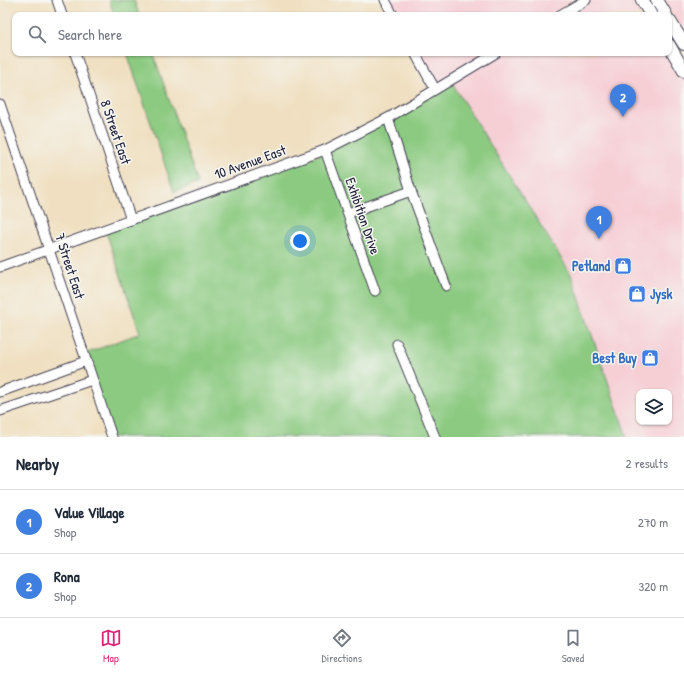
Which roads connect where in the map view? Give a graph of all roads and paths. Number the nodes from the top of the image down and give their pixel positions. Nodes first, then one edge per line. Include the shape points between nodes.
1 (57, 0) edge
2 (385, 0) edge
3 (586, 0) edge
4 (657, 0) edge
5 (642, 1) edge
6 (61, 12) edge
7 (392, 12) edge
8 (565, 12) edge
9 (649, 12) edge
10 (664, 12) edge
11 (672, 25) edge
12 (684, 44) edge
13 (672, 50) edge
14 (76, 56) edge
15 (417, 56) edge
16 (491, 56) edge
17 (684, 71) edge
18 (435, 89) junction
19 (0, 104) edge
20 (388, 118) junction
21 (9, 130) junction
22 (0, 134) edge
23 (325, 150) junction
24 (411, 191) junction
25 (348, 213) junction
26 (132, 220) junction
27 (49, 249) junction
28 (0, 267) edge
29 (446, 286) dead end
30 (375, 291) dead end
31 (397, 344) dead end
32 (86, 361) junction
33 (92, 380) junction
34 (0, 392) edge
35 (0, 411) edge
36 (112, 437) edge
37 (435, 437) edge

1 - 6 street
2 - 7 street
3 - 8 street
4 - 10 main road
5 - 9 main road
11 - 12 main road
13 - 17 main road
14 - 26 street, 8 Street East
15 - 18 street
16 - 18 street, 10 Avenue East
18 - 20 street, 10 Avenue East
19 - 21 street, 7 Street East
20 - 23 street, 10 Avenue East
20 - 24 street
21 - 22 street
21 - 27 street, 7 Street East
23 - 25 street, Exhibition Drive
23 - 26 street, 10 Avenue East
24 - 25 street
24 - 29 street
25 - 30 street, Exhibition Drive
26 - 27 street, 10 Avenue East
27 - 28 street, 10 Avenue East
27 - 32 street, 7 Street East
31 - 37 street
32 - 33 street, 7 Street East
32 - 34 street
33 - 35 street
33 - 36 street, 7 Street East

